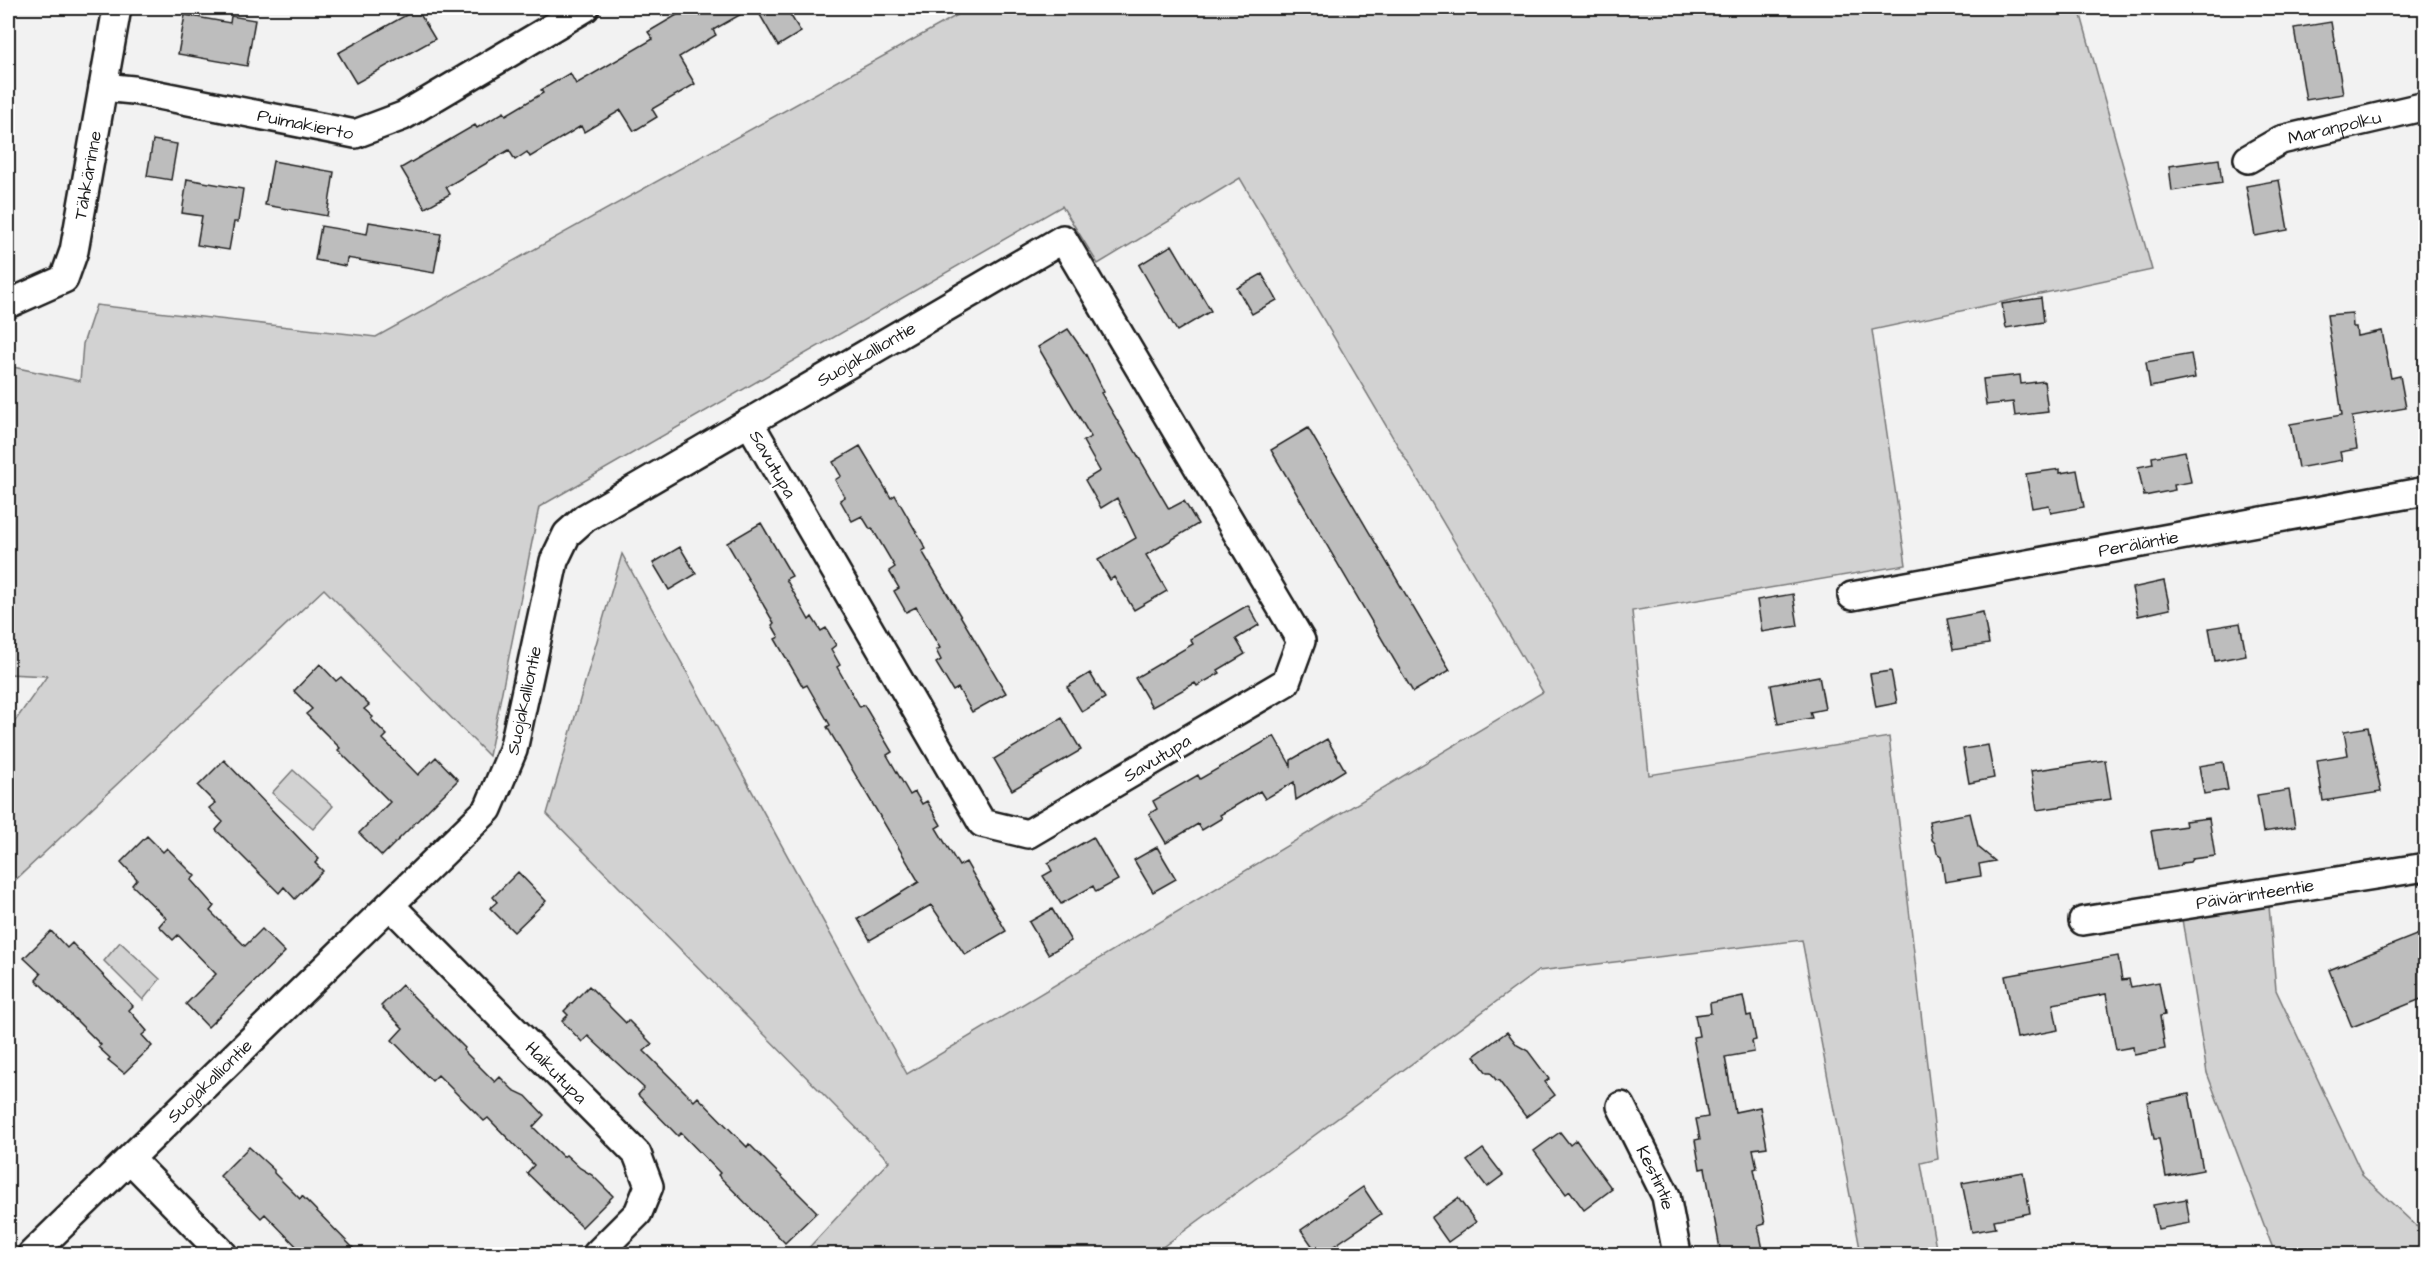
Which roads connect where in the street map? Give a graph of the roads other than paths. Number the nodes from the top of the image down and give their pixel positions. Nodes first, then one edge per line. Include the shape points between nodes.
1 (117, 8) edge
2 (585, 8) edge
3 (103, 87) junction
4 (2426, 106) edge
5 (2248, 159) dead end
6 (1063, 239) joint
7 (8, 304) edge
8 (749, 422) junction
9 (2426, 491) edge
10 (1852, 596) dead end
11 (2426, 867) edge
12 (390, 905) junction
13 (2083, 921) dead end
14 (1621, 1106) dead end
15 (131, 1160) junction
16 (32, 1254) edge
17 (223, 1254) edge
18 (597, 1254) edge
19 (1677, 1254) edge

1 - 3 street, Tähkärinne
2 - 3 street, Puimakierto via 403,116 355,134
3 - 7 street, Tähkärinne via 74,251 64,279
4 - 5 street, Maranpolku via 2281,140
6 - 8 street, Suojakalliontie
6 - 8 street, Savutupa via 1301,641 1286,682 1028,834 982,823
8 - 12 street, Suojakalliontie via 585,518 567,534 554,561 513,750 488,808
9 - 10 street, Peräläntie
11 - 13 street, Päivärinteentie
12 - 15 street, Suojakalliontie
12 - 18 street, Haikutupa via 637,1154 649,1186 638,1213
14 - 19 street, Kestintie via 1665,1196
15 - 16 street, Suojakalliontie
15 - 17 street

